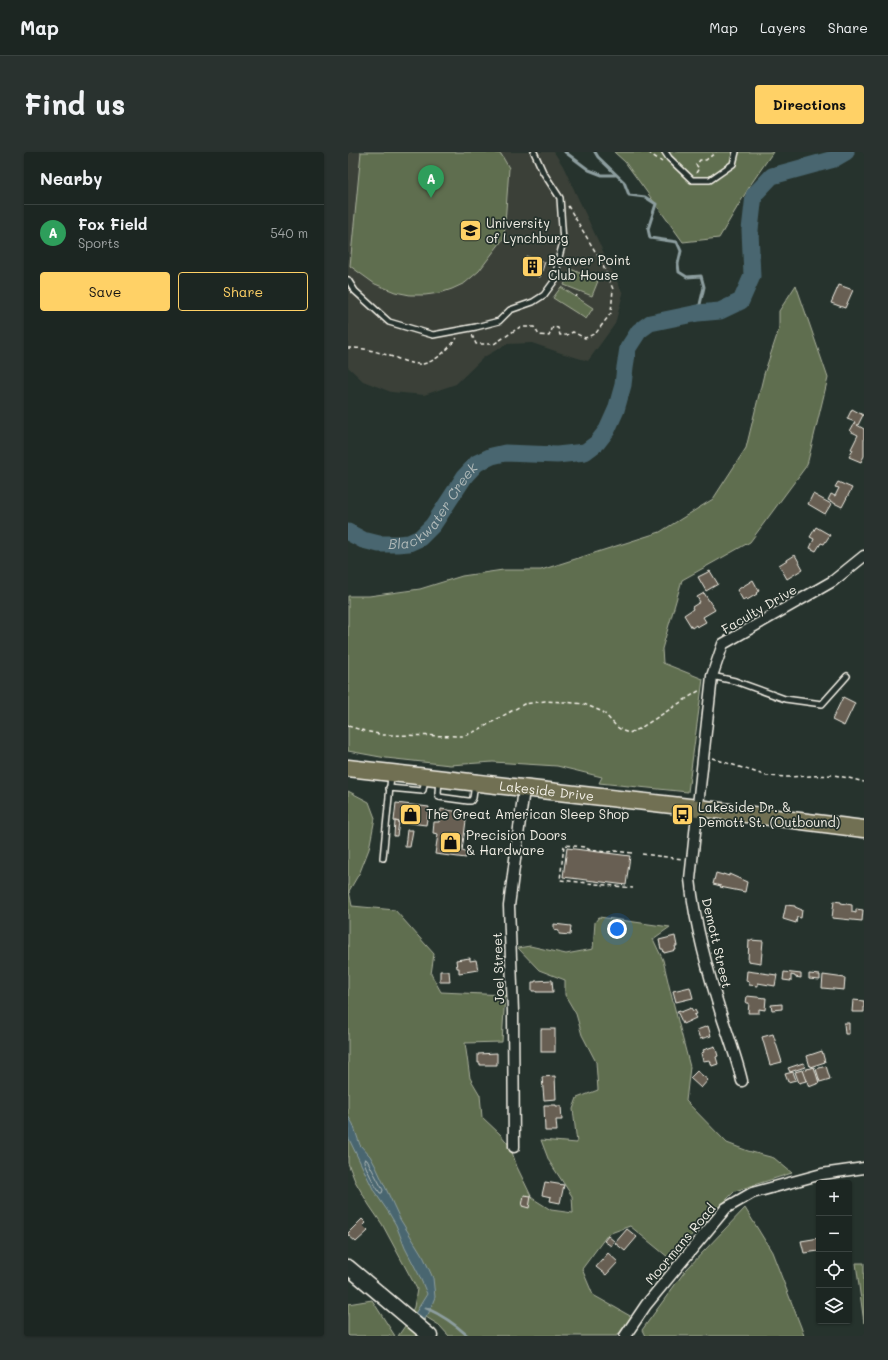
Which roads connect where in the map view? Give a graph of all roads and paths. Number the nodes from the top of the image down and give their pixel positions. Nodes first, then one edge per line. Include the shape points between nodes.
1 (534, 152) edge
2 (665, 152) edge
3 (716, 152) edge
4 (736, 152) edge
5 (692, 180) junction
6 (348, 280) edge
7 (864, 556) edge
8 (712, 676) junction
9 (847, 676) dead end
10 (704, 687) dead end
11 (348, 726) edge
12 (710, 757) dead end
13 (348, 768) edge
14 (390, 780) junction
15 (864, 782) edge
16 (524, 789) junction
17 (698, 808) junction
18 (864, 829) edge
19 (632, 853) dead end
20 (642, 854) dead end
21 (383, 858) dead end
22 (687, 860) dead end
23 (633, 888) dead end
24 (742, 1081) dead end
25 (514, 1148) dead end
26 (864, 1168) edge
27 (348, 1266) edge
28 (430, 1336) edge
29 (625, 1336) edge

1 - 6 lane via 543,172 560,198 563,242 555,280 544,295 510,310 499,321 432,335 389,322 355,291
2 - 5 lane
3 - 5 path via 706,160 700,160 696,165 699,168
4 - 5 lane via 733,164 710,180
7 - 8 street, Faculty Drive via 833,581 723,644
8 - 9 lane via 735,681 786,699 822,704
8 - 17 street, Faculty Drive
10 - 11 path via 629,733 617,727 603,712 584,704 546,701 524,704 464,736 384,735
12 - 15 path via 767,776 788,778 834,775
13 - 14 main road, Lakeside Drive
14 - 16 main road, Lakeside Drive via 432,778
14 - 21 lane
16 - 17 main road, Lakeside Drive
16 - 25 street, Joel Street via 509,906
17 - 18 main road, Lakeside Drive
17 - 24 street, Demott Street via 690,880 693,905 714,989
19 - 23 path via 564,845 560,880
20 - 22 path
26 - 29 street, Moormans Road via 822,1174 752,1193 726,1208 646,1305
27 - 28 main road

